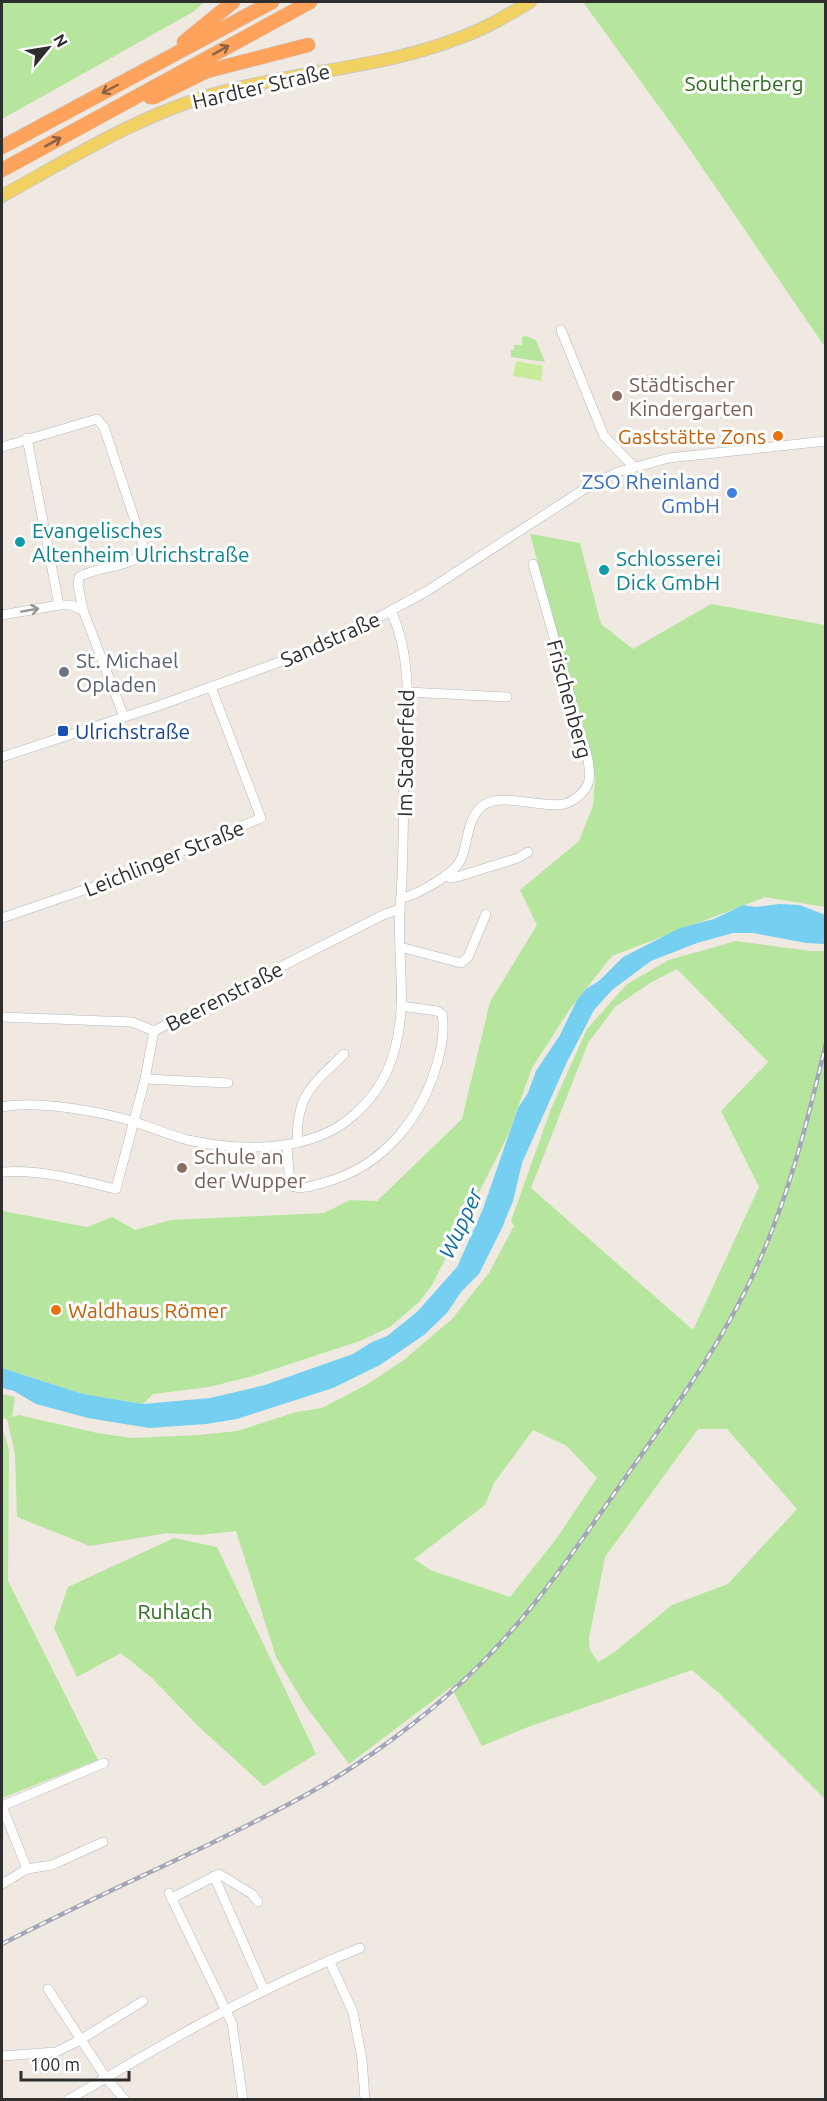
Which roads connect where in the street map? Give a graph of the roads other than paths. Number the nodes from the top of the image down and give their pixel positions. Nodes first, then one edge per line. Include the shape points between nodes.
1 (233, 2) edge
2 (272, 2) edge
3 (310, 2) edge
4 (530, 2) edge
5 (308, 45) dead end
6 (147, 70) junction
7 (133, 98) junction
8 (2, 147) edge
9 (2, 170) edge
10 (2, 196) edge
11 (561, 330) dead end
12 (27, 438) junction
13 (825, 441) edge
14 (2, 447) edge
15 (634, 467) junction
16 (533, 564) dead end
17 (59, 605) junction
18 (83, 610) junction
19 (392, 611) junction
20 (2, 615) edge
21 (211, 687) junction
22 (406, 692) junction
23 (507, 697) dead end
24 (124, 717) junction
25 (2, 757) edge
26 (528, 852) dead end
27 (446, 875) junction
28 (402, 898) junction
29 (400, 909) junction
30 (486, 914) dead end
31 (2, 918) edge
32 (400, 947) junction
33 (401, 1006) junction
34 (2, 1017) edge
35 (154, 1031) junction
36 (344, 1054) dead end
37 (145, 1079) junction
38 (228, 1083) dead end
39 (2, 1107) edge
40 (133, 1122) junction
41 (297, 1143) junction
42 (287, 1146) junction
43 (2, 1172) edge
44 (104, 1763) dead end
45 (2, 1806) edge
46 (103, 1842) dead end
47 (27, 1869) junction
48 (214, 1876) junction
49 (2, 1884) edge
50 (258, 1902) dead end
51 (360, 1948) dead end
52 (329, 1960) junction
53 (48, 1989) dead end
54 (264, 1990) junction
55 (143, 2001) dead end
56 (227, 2009) junction
57 (81, 2040) junction
58 (2, 2056) edge
59 (106, 2078) junction
60 (68, 2100) edge
61 (125, 2100) edge
62 (243, 2100) edge
63 (365, 2100) edge

1 - 6 highway
2 - 6 highway
7 -> 3 highway
4 - 10 main road, Hardter Straße via 462,37 427,49 261,81 182,104 130,127
5 - 7 highway via 207,71 154,97
6 -> 8 highway
9 -> 7 highway
11 - 15 street via 604,436
12 - 14 street
12 - 17 street
12 - 18 street via 97,419 104,427 145,550 138,559 78,577
13 - 15 street, Sandstraße via 669,458
15 - 19 street, Sandstraße via 590,486
16 - 27 street, Frischenberg via 581,737 589,782 579,796 562,804 498,800 481,806 461,859
17 - 18 street
20 -> 17 street
18 - 24 street
19 - 21 street, Sandstraße via 307,652
19 - 22 street, Im Staderfeld via 406,658
21 - 24 street, Sandstraße
21 - 31 street, Leichlinger Straße via 261,818 113,880
22 - 23 street
22 - 28 street, Im Staderfeld
24 - 25 street, Sandstraße
26 - 27 street, Frischenberg via 460,876
27 - 28 street, Frischenberg
28 - 29 street, Im Staderfeld
29 - 32 street, Im Staderfeld
29 - 35 street, Beerenstraße
30 - 32 street via 468,957 461,963
32 - 33 street, Im Staderfeld
33 - 41 street, Im Staderfeld via 391,1062 378,1090 339,1128
33 - 42 street via 436,1011 442,1014 443,1022 434,1077 399,1137 339,1179 300,1188 290,1185
34 - 35 street, Beerenstraße via 132,1022
35 - 37 street
36 - 41 street via 308,1091 298,1115
37 - 38 street
37 - 40 street
39 - 40 street, Im Staderfeld via 40,1106
40 - 42 street, Im Staderfeld via 212,1144
40 - 43 street via 116,1190 52,1174
41 - 42 street, Im Staderfeld
44 - 45 street
45 - 47 street
46 - 47 street via 52,1865
47 - 49 street
48 - 50 street via 219,1874
48 - 54 street
48 - 56 street via 171,1896
51 - 52 street
52 - 54 street
52 - 63 street via 353,2012
53 - 57 street
54 - 56 street
55 - 57 street
56 - 59 street
56 - 62 street
57 - 58 street via 56,2052
57 - 59 street
59 - 60 street
59 - 61 street

